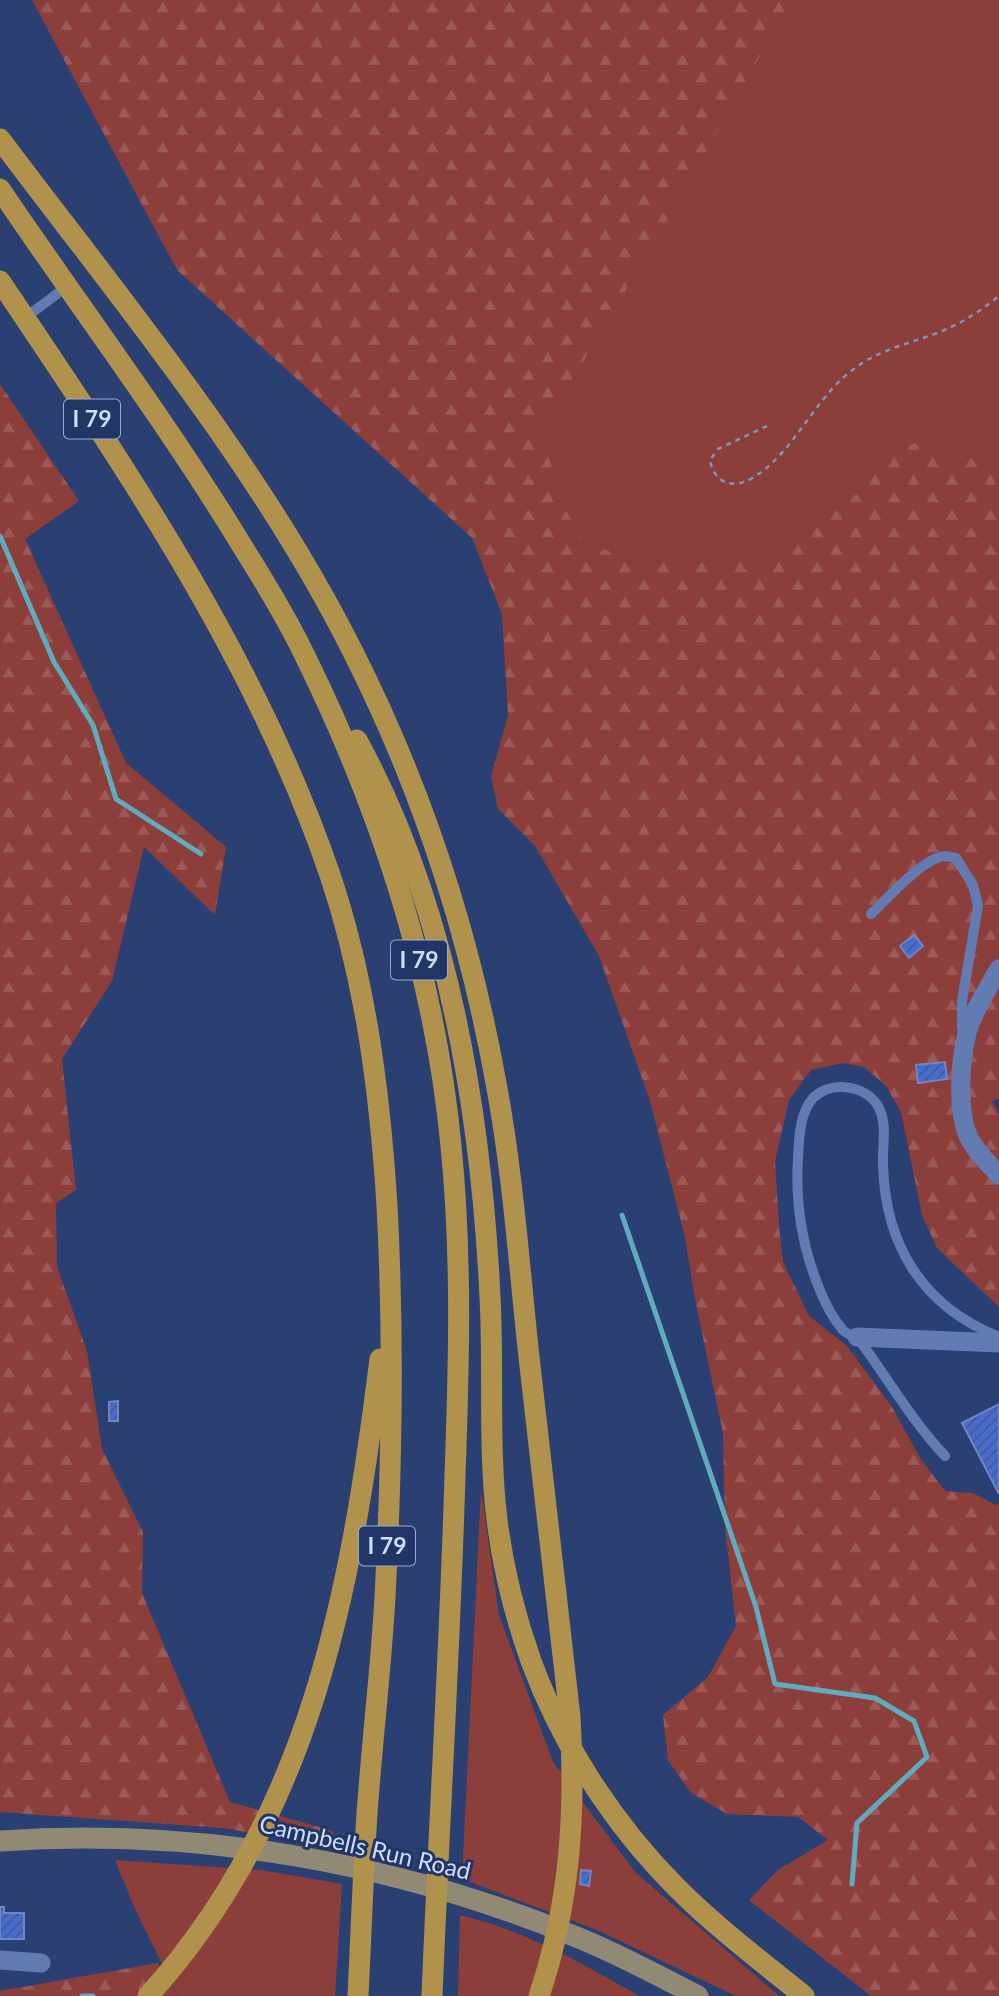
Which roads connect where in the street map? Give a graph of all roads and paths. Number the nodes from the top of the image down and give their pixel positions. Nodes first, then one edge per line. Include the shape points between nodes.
1 (0, 139) edge
2 (0, 189) edge
3 (0, 281) edge
4 (66, 287) junction
5 (999, 296) edge
6 (25, 318) junction
7 (767, 426) dead end
8 (304, 653) junction
9 (871, 914) dead end
10 (999, 969) edge
11 (963, 1059) junction
12 (999, 1175) edge
13 (391, 1273) junction
14 (999, 1336) edge
15 (858, 1337) junction
16 (999, 1343) edge
17 (945, 1456) dead end
18 (0, 1841) edge
19 (0, 1960) edge
20 (41, 1963) dead end
21 (148, 1996) edge
22 (358, 1996) edge
23 (432, 1996) edge
24 (539, 1996) edge
25 (698, 1996) edge
26 (804, 1996) edge

1 - 24 highway via 189,391 263,496 326,599 394,739 473,972 506,1150 572,1754 572,1832 564,1902
2 - 4 highway, I 79
3 - 6 highway, I 79
4 - 6 lane
4 - 8 highway, I 79 via 196,470
5 - 7 path via 949,328 878,353 824,397 787,449 754,478 735,484 718,480 710,460 718,449
6 - 13 highway, I 79 via 192,577 249,681 287,764 325,864 362,994 382,1122
8 - 23 highway, I 79 via 383,841 424,978 451,1143 458,1246 458,1371
8 - 26 highway via 371,767 403,840 458,1030 485,1219 497,1519 506,1574 531,1662 578,1760 650,1859 708,1917
9 - 11 lane via 937,858 956,858 963,866 978,906 962,1001
10 - 11 street via 967,1031
11 - 12 street via 961,1094 968,1136
13 - 21 highway via 366,1476 345,1589 316,1691 253,1849 214,1914
13 - 22 highway, I 79 via 386,1562
14 - 15 lane via 977,1328 940,1302 904,1256 884,1190 885,1138 878,1106 864,1093 846,1086 813,1098 805,1112 799,1133 796,1194 802,1241 827,1306 844,1332
15 - 16 street
15 - 17 lane
18 - 25 main road, Campbells Run Road via 104,1837 192,1842 281,1853 368,1871 467,1896 532,1919
19 - 20 street

